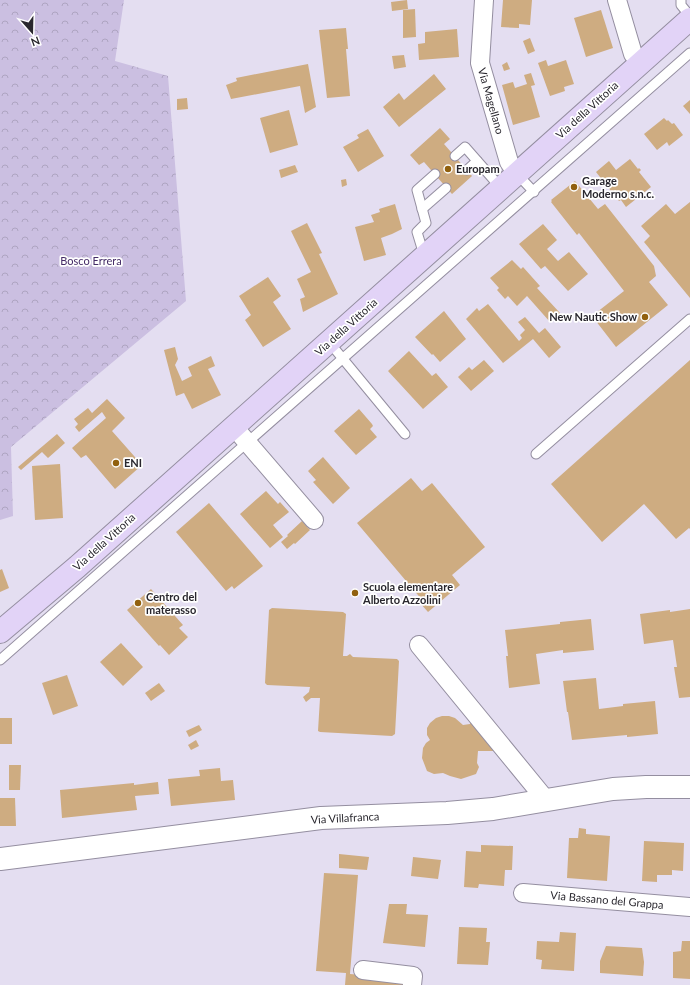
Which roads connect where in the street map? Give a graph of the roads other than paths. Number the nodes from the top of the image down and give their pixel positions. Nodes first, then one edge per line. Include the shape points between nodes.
1 (484, 0) edge
2 (617, 0) edge
3 (681, 0) edge
4 (690, 17) edge
5 (690, 53) edge
6 (640, 63) junction
7 (455, 156) dead end
8 (477, 161) junction
9 (467, 170) dead end
10 (435, 174) dead end
11 (517, 174) junction
12 (446, 188) dead end
13 (501, 188) junction
14 (534, 192) junction
15 (422, 209) junction
16 (424, 257) junction
17 (690, 319) edge
18 (329, 342) junction
19 (343, 359) junction
20 (405, 434) dead end
21 (241, 435) junction
22 (536, 454) dead end
23 (314, 520) dead end
24 (0, 632) edge
25 (419, 645) dead end
26 (0, 660) edge
27 (690, 787) edge
28 (546, 800) junction
29 (0, 859) edge
30 (523, 893) dead end
31 (690, 906) edge
32 (363, 970) dead end
33 (412, 985) edge

1 - 11 street, Via Magellano via 480,63 509,162
2 - 6 street via 633,54
3 - 4 lane via 681,5
4 - 6 main road, Via della Vittoria
5 - 14 lane
6 - 11 main road, Via della Vittoria
7 - 8 lane via 465,148
8 - 9 lane
8 - 13 lane
10 - 15 lane via 417,190
11 - 13 main road, Via della Vittoria
11 - 14 lane
12 - 15 lane
13 - 16 main road, Via della Vittoria
14 - 19 lane
15 - 16 lane via 426,224 417,232
16 - 18 main road, Via della Vittoria
17 - 22 lane
18 - 19 lane
18 - 21 main road, Via della Vittoria
19 - 20 lane
19 - 21 lane
21 - 23 street
21 - 24 main road, Via della Vittoria
21 - 26 lane
25 - 28 street
27 - 28 street, Via Villafranca via 614,789
28 - 29 street, Via Villafranca via 447,814 321,818
30 - 31 street, Via Bassano del Grappa
32 - 33 street via 413,976

